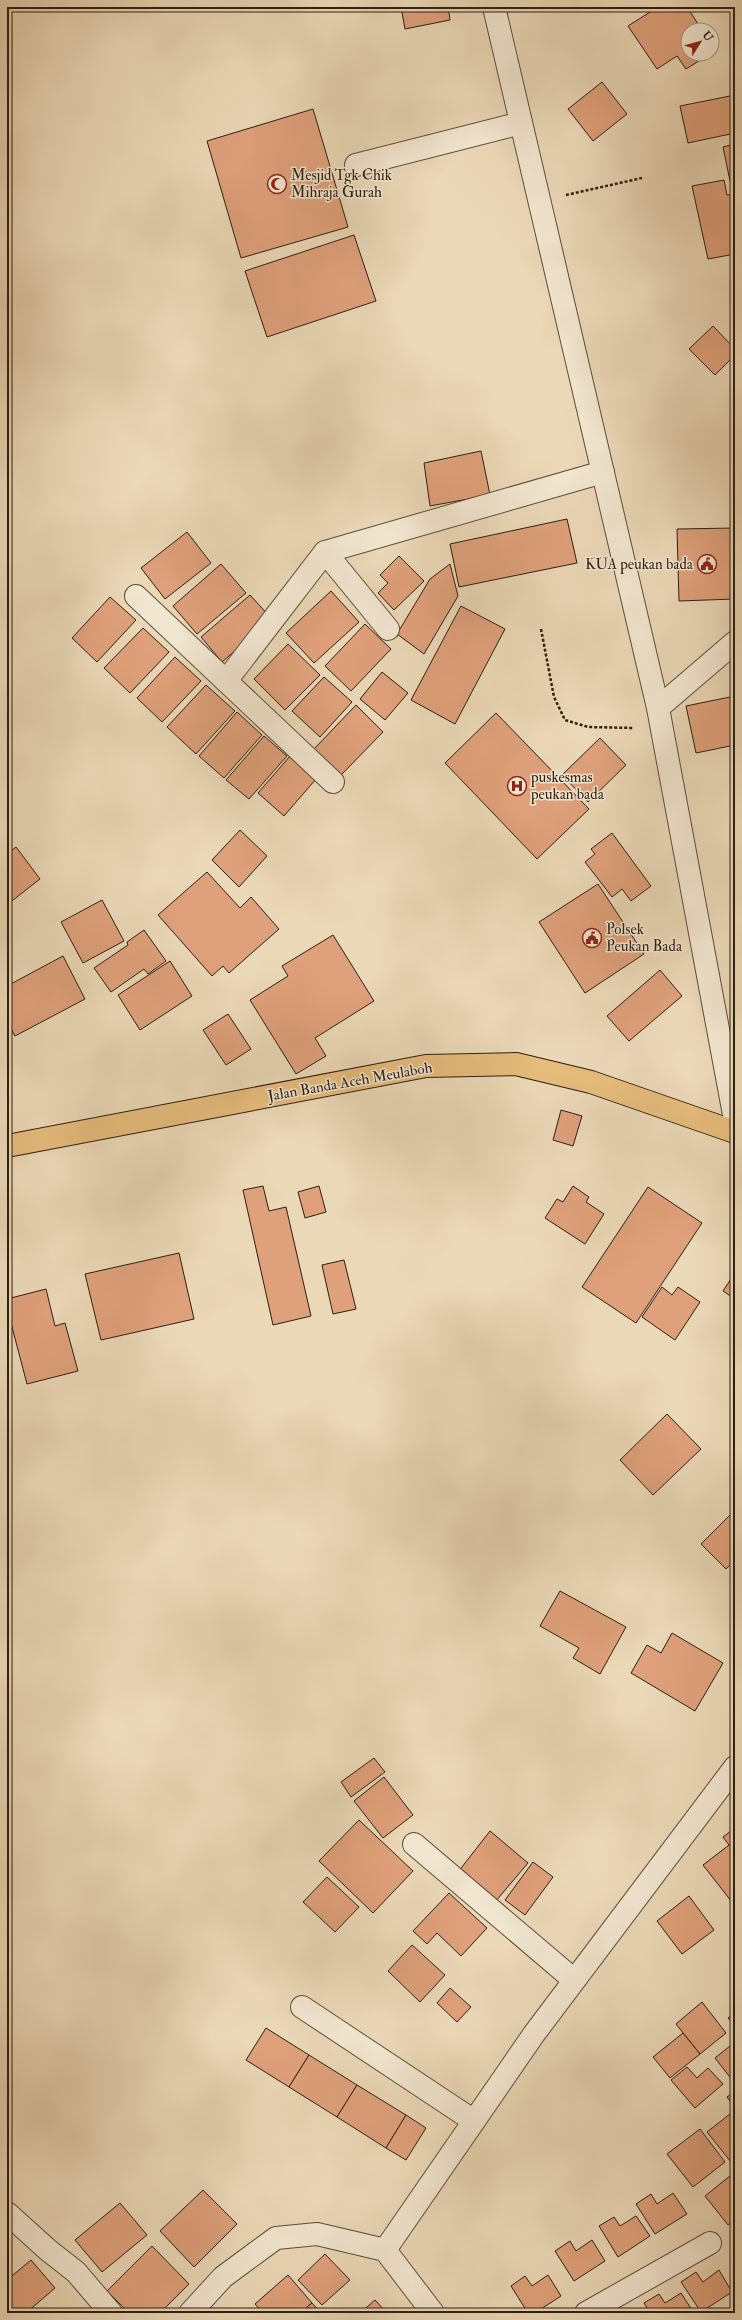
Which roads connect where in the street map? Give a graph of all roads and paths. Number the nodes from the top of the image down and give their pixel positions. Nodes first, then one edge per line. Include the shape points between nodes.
1 (494, 7) edge
2 (521, 123) junction
3 (356, 165) dead end
4 (642, 178) dead end
5 (538, 201) junction
6 (603, 472) junction
7 (325, 552) junction
8 (136, 596) dead end
9 (388, 629) dead end
10 (541, 629) dead end
11 (735, 642) edge
12 (226, 681) junction
13 (658, 708) junction
14 (662, 729) junction
15 (333, 782) dead end
16 (735, 1120) edge
17 (735, 1132) edge
18 (7, 1146) edge
19 (735, 1767) edge
20 (414, 1844) dead end
21 (574, 1980) junction
22 (302, 2007) dead end
23 (474, 2121) junction
24 (7, 2213) edge
25 (710, 2243) dead end
26 (385, 2250) junction
27 (112, 2313) edge
28 (190, 2313) edge
29 (433, 2313) edge
30 (586, 2313) edge

1 - 2 street
2 - 3 street
2 - 5 street
4 - 5 path
5 - 6 street
6 - 7 street
6 - 13 street
7 - 9 street
7 - 12 street
8 - 12 street
10 - 14 path via 554,697 565,720 588,727
11 - 13 street
12 - 15 street
13 - 14 street
14 - 16 street
17 - 18 highway, Jalan Banda Aceh Meulaboh via 591,1082 516,1064 426,1066
19 - 21 street
20 - 21 street
21 - 23 street
22 - 23 street
23 - 26 street
24 - 27 street via 76,2272
25 - 30 street
26 - 28 street via 317,2234 276,2238 223,2276
26 - 29 street

